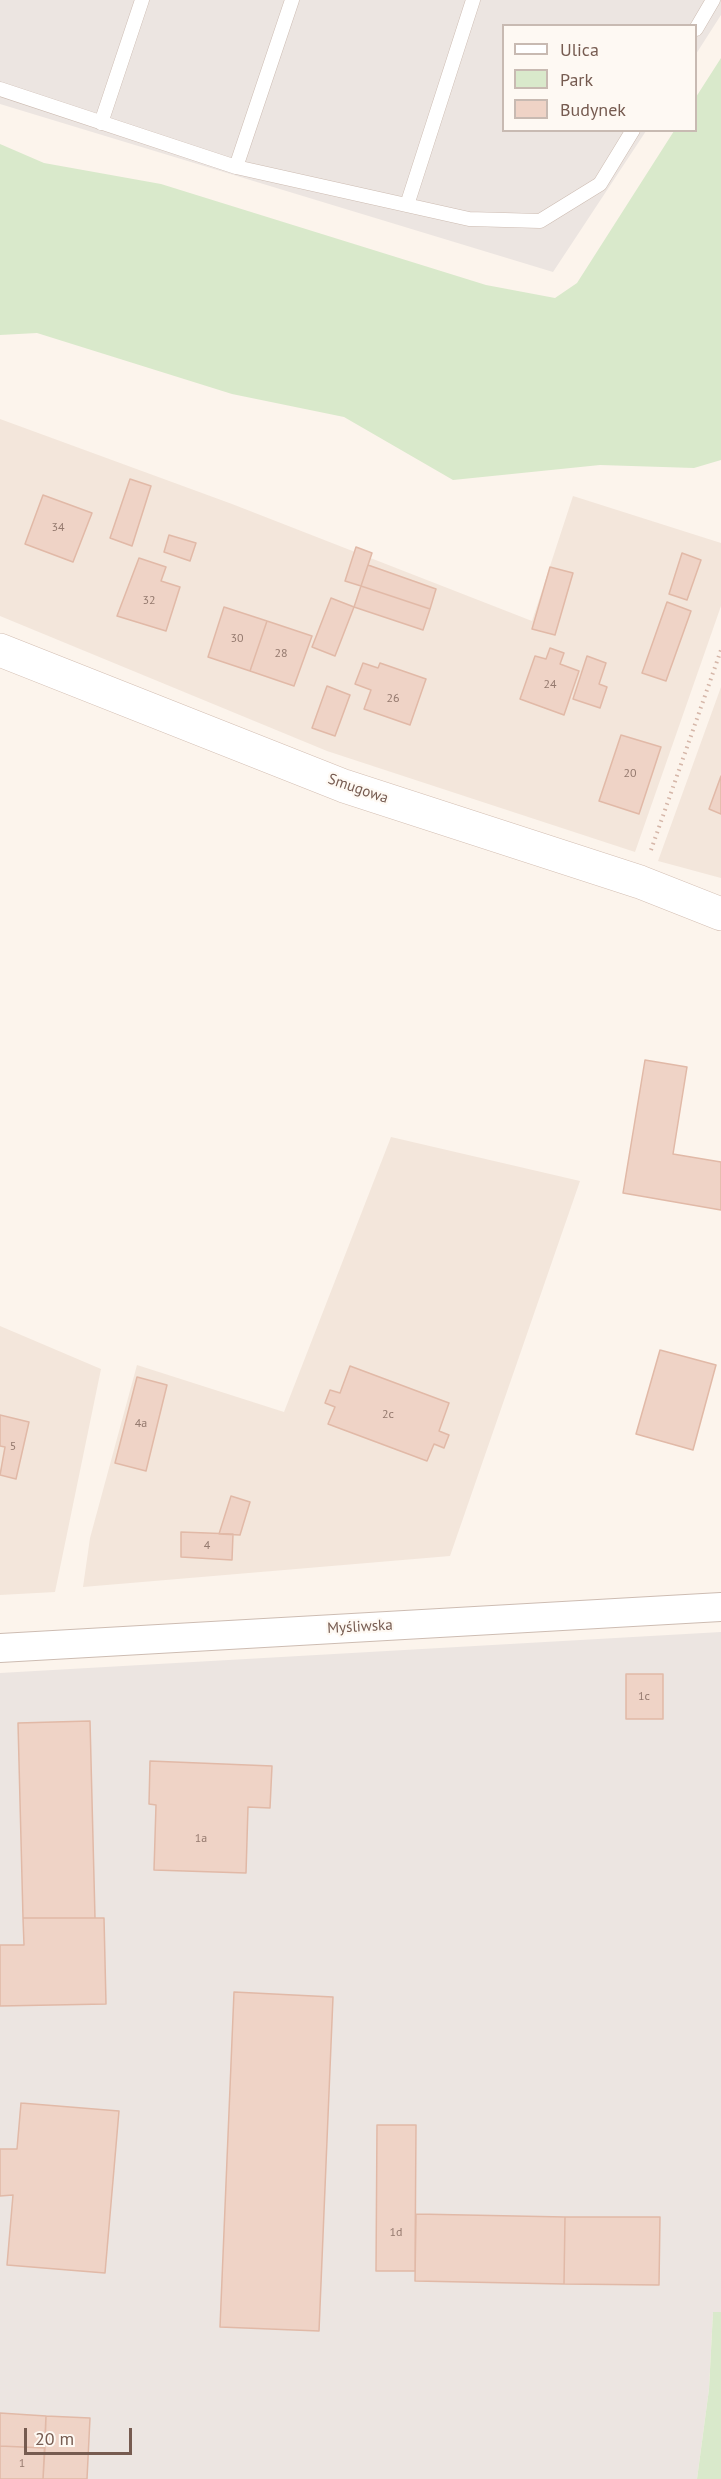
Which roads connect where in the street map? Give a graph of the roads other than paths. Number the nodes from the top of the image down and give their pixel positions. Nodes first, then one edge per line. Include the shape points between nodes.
1 (142, 0) edge
2 (292, 0) edge
3 (473, 0) edge
4 (713, 0) edge
5 (697, 27) edge
6 (0, 89) edge
7 (101, 123) junction
8 (632, 132) edge
9 (237, 167) junction
10 (407, 205) junction
11 (0, 650) edge
12 (721, 914) edge
13 (721, 1607) edge
14 (0, 1648) edge

1 - 7 lane
2 - 9 lane
3 - 10 lane
4 - 5 lane
6 - 7 lane
7 - 9 lane
8 - 10 lane via 600,184 540,221 469,219
9 - 10 lane
11 - 12 street, Smugowa via 344,786 640,882
13 - 14 street, Myśliwska

